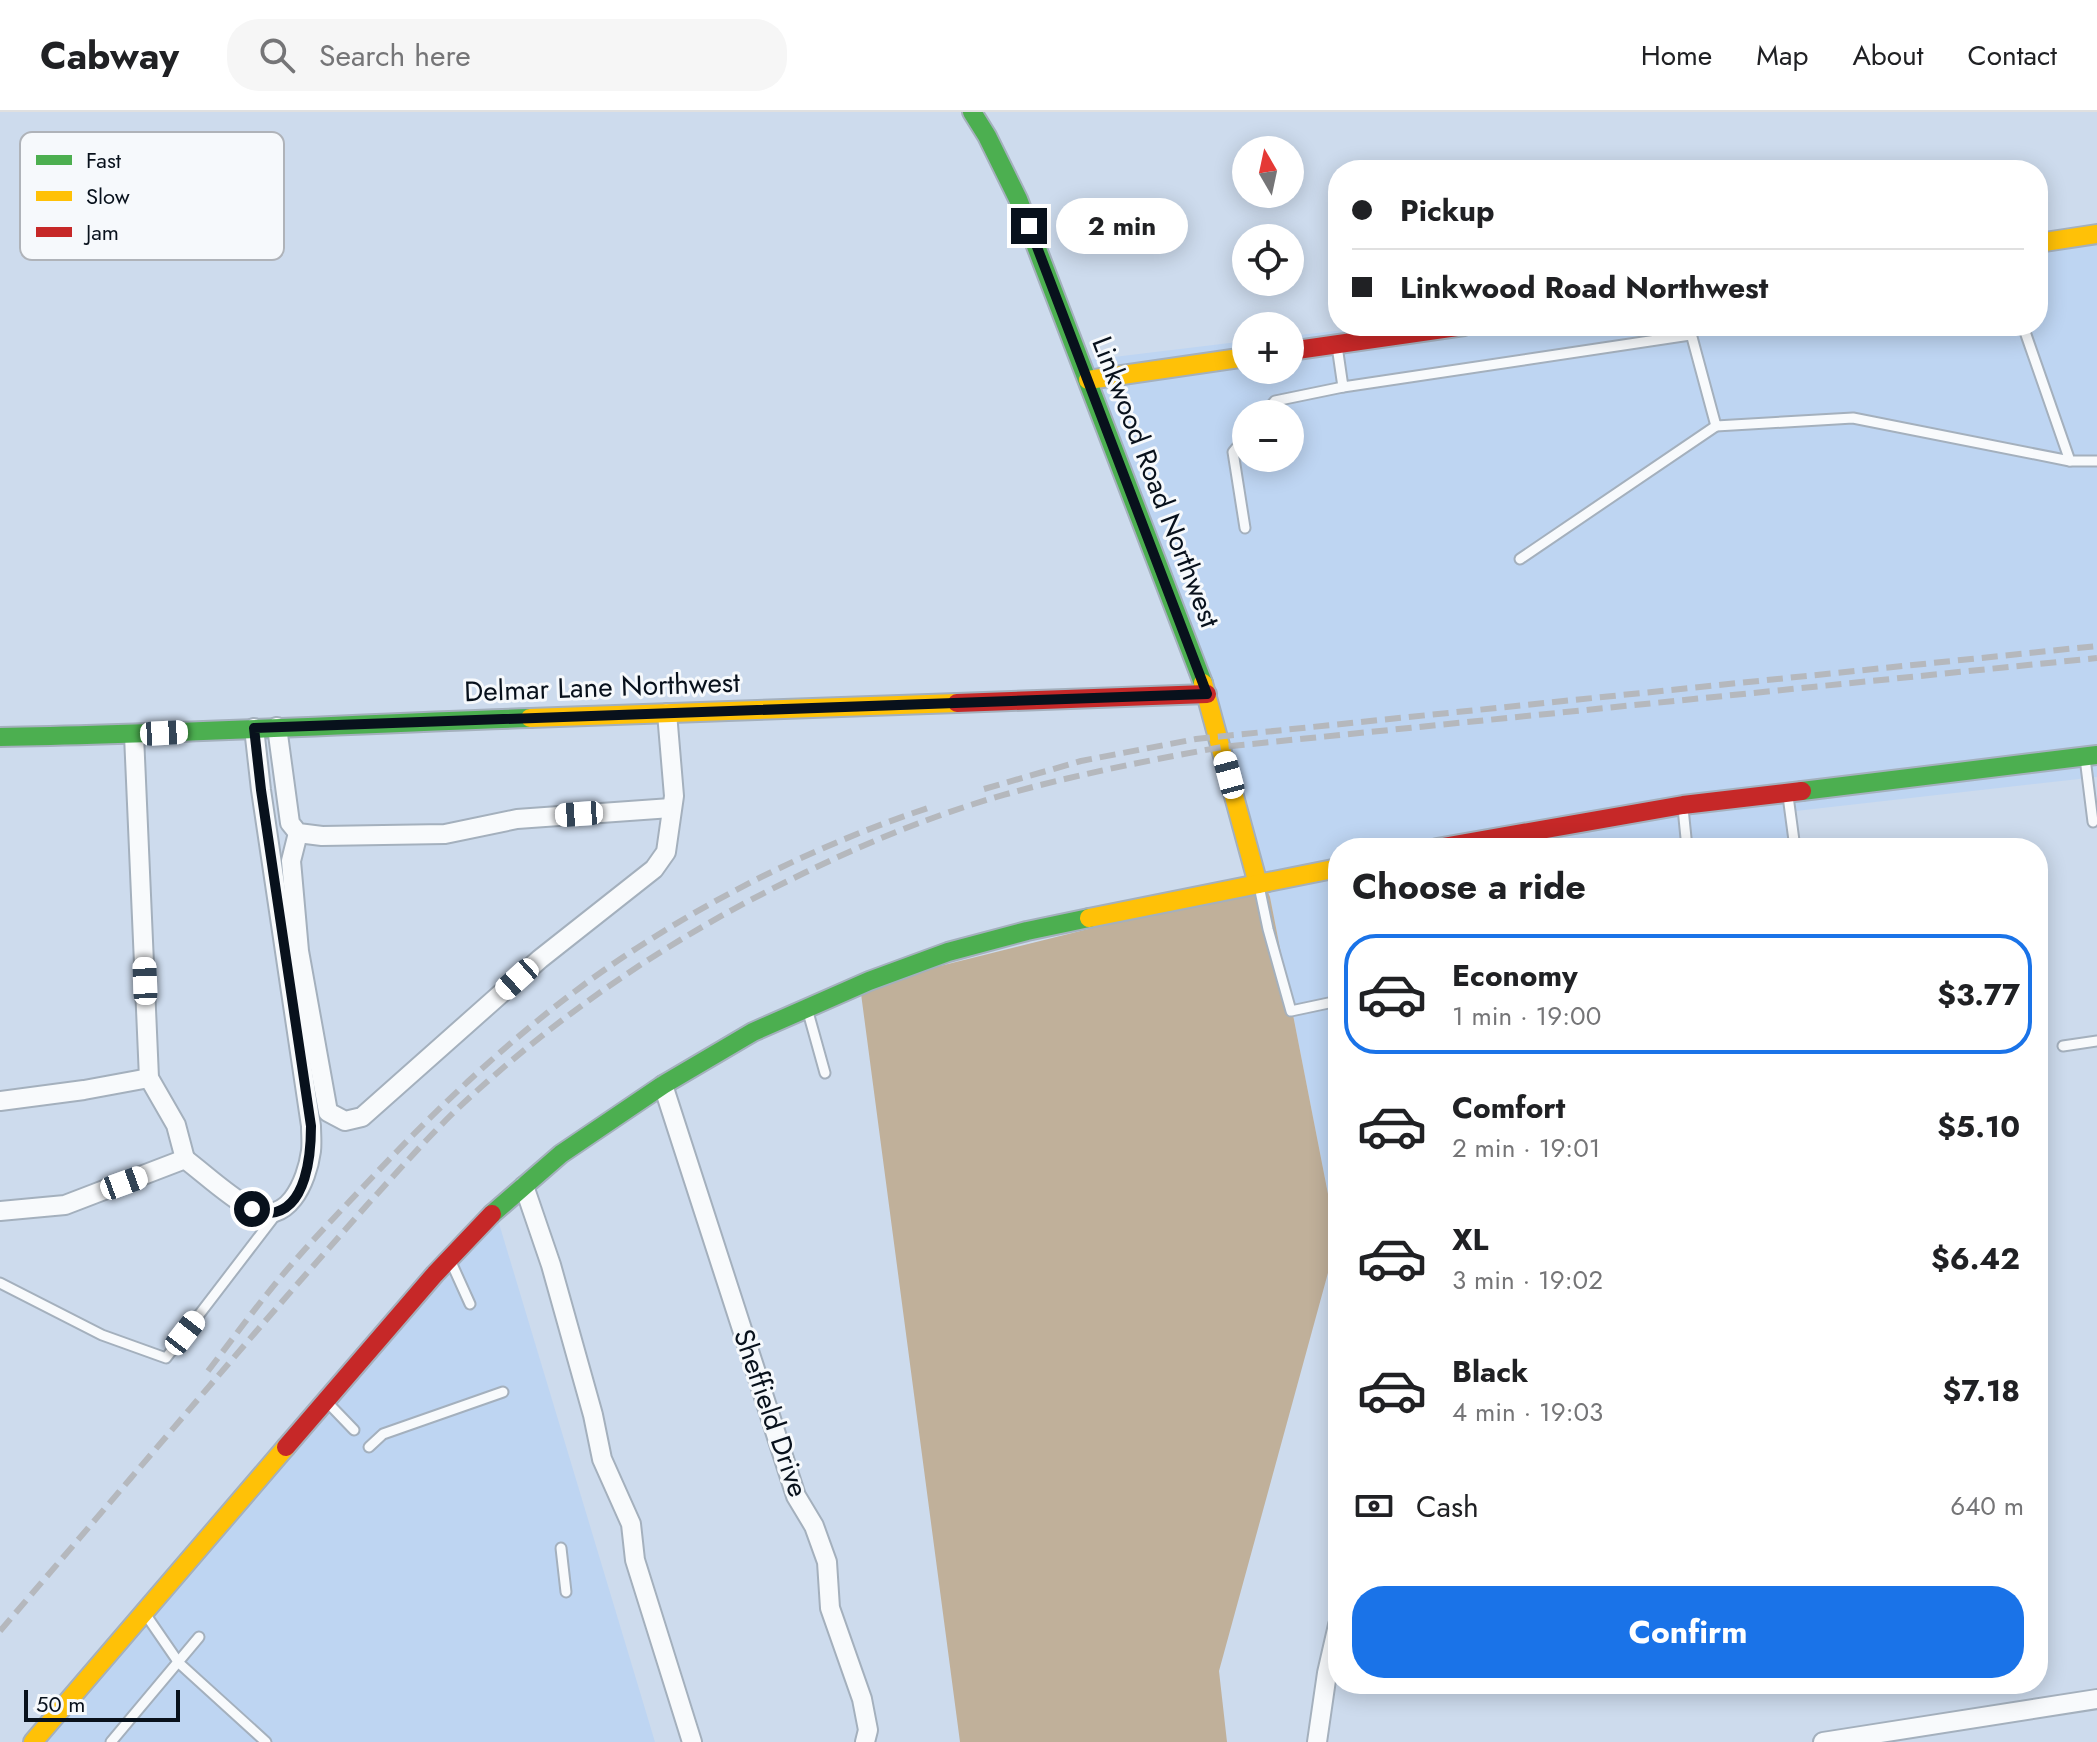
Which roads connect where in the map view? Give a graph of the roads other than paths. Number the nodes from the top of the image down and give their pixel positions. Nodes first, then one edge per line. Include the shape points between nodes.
1 (972, 112) edge
2 (2097, 234) edge
3 (2048, 241) edge
4 (1393, 336) edge
5 (1653, 336) edge
6 (1692, 336) edge
7 (2026, 336) edge
8 (1337, 344) junction
9 (1304, 349) edge
10 (1232, 359) edge
11 (1088, 380) junction
12 (1343, 387) junction
13 (1280, 400) edge
14 (1716, 426) junction
15 (2070, 461) junction
16 (2097, 461) edge
17 (1236, 472) edge
18 (1245, 528) dead end
19 (1520, 559) dead end
20 (1207, 694) junction
21 (667, 713) junction
22 (277, 727) junction
23 (254, 728) junction
24 (134, 735) junction
25 (0, 737) edge
26 (2091, 756) edge
27 (1787, 791) junction
28 (1683, 805) junction
29 (671, 808) junction
30 (2093, 822) dead end
31 (298, 833) junction
32 (1500, 838) edge
33 (1686, 838) edge
34 (1794, 838) edge
35 (1328, 870) edge
36 (1258, 884) junction
37 (1328, 1003) edge
38 (807, 1008) junction
39 (2097, 1041) edge
40 (2063, 1046) dead end
41 (825, 1073) dead end
42 (149, 1078) junction
43 (663, 1085) junction
44 (0, 1101) edge
45 (185, 1159) junction
46 (524, 1186) junction
47 (0, 1211) edge
48 (279, 1211) junction
49 (450, 1259) junction
50 (0, 1283) edge
51 (470, 1304) dead end
52 (503, 1392) dead end
53 (327, 1401) junction
54 (354, 1430) dead end
55 (369, 1447) dead end
56 (561, 1548) dead end
57 (566, 1592) dead end
58 (144, 1613) junction
59 (199, 1637) dead end
60 (179, 1663) junction
61 (1328, 1669) edge
62 (2097, 1699) edge
63 (33, 1742) edge
64 (111, 1742) edge
65 (266, 1742) edge
66 (692, 1742) edge
67 (865, 1742) edge
68 (1317, 1742) edge
69 (1823, 1742) edge

1 - 11 street, Linkwood Road Northwest via 1018,199
2 - 3 street
4 - 8 street
5 - 12 lane
6 - 14 lane
7 - 15 lane
8 - 9 street
8 - 12 lane
10 - 11 street
11 - 20 street, Linkwood Road Northwest
12 - 13 lane
14 - 15 lane via 1853,418
14 - 19 lane
15 - 16 lane
17 - 18 lane
20 - 21 street, Delmar Lane Northwest
20 - 36 street, Linkwood Road Northwest
21 - 22 street, Delmar Lane Northwest
21 - 29 street
22 - 23 street, Delmar Lane Northwest
22 - 31 street via 290,823
23 - 24 street, Delmar Lane Northwest
23 - 48 street via 311,1126 303,1182 293,1201
24 - 25 street, Delmar Lane Northwest
24 - 42 street
26 - 27 street
26 - 30 lane
27 - 28 street
27 - 34 lane
28 - 32 street
28 - 33 lane
29 - 31 street via 517,819 445,834
29 - 31 street via 666,852 654,869 540,959 362,1117 345,1121 328,1112 299,951 291,861
35 - 36 street
36 - 37 lane via 1291,1011
36 - 38 street via 948,952
38 - 41 lane
38 - 43 street via 753,1032
39 - 40 lane
42 - 44 street
42 - 45 street via 176,1125
43 - 46 street via 561,1154
43 - 67 street, Sheffield Drive via 796,1496 827,1562 830,1608 862,1699
45 - 47 street via 65,1205
45 - 48 street via 252,1209
46 - 49 street
46 - 66 street via 551,1265 602,1459 631,1524 635,1560
48 - 50 lane via 166,1358 102,1335
49 - 51 lane
49 - 53 street
52 - 55 lane via 383,1434
53 - 54 lane
53 - 58 street
56 - 57 lane
58 - 60 lane
58 - 63 street
59 - 60 lane
60 - 64 lane
60 - 65 lane
61 - 68 street
62 - 69 street

